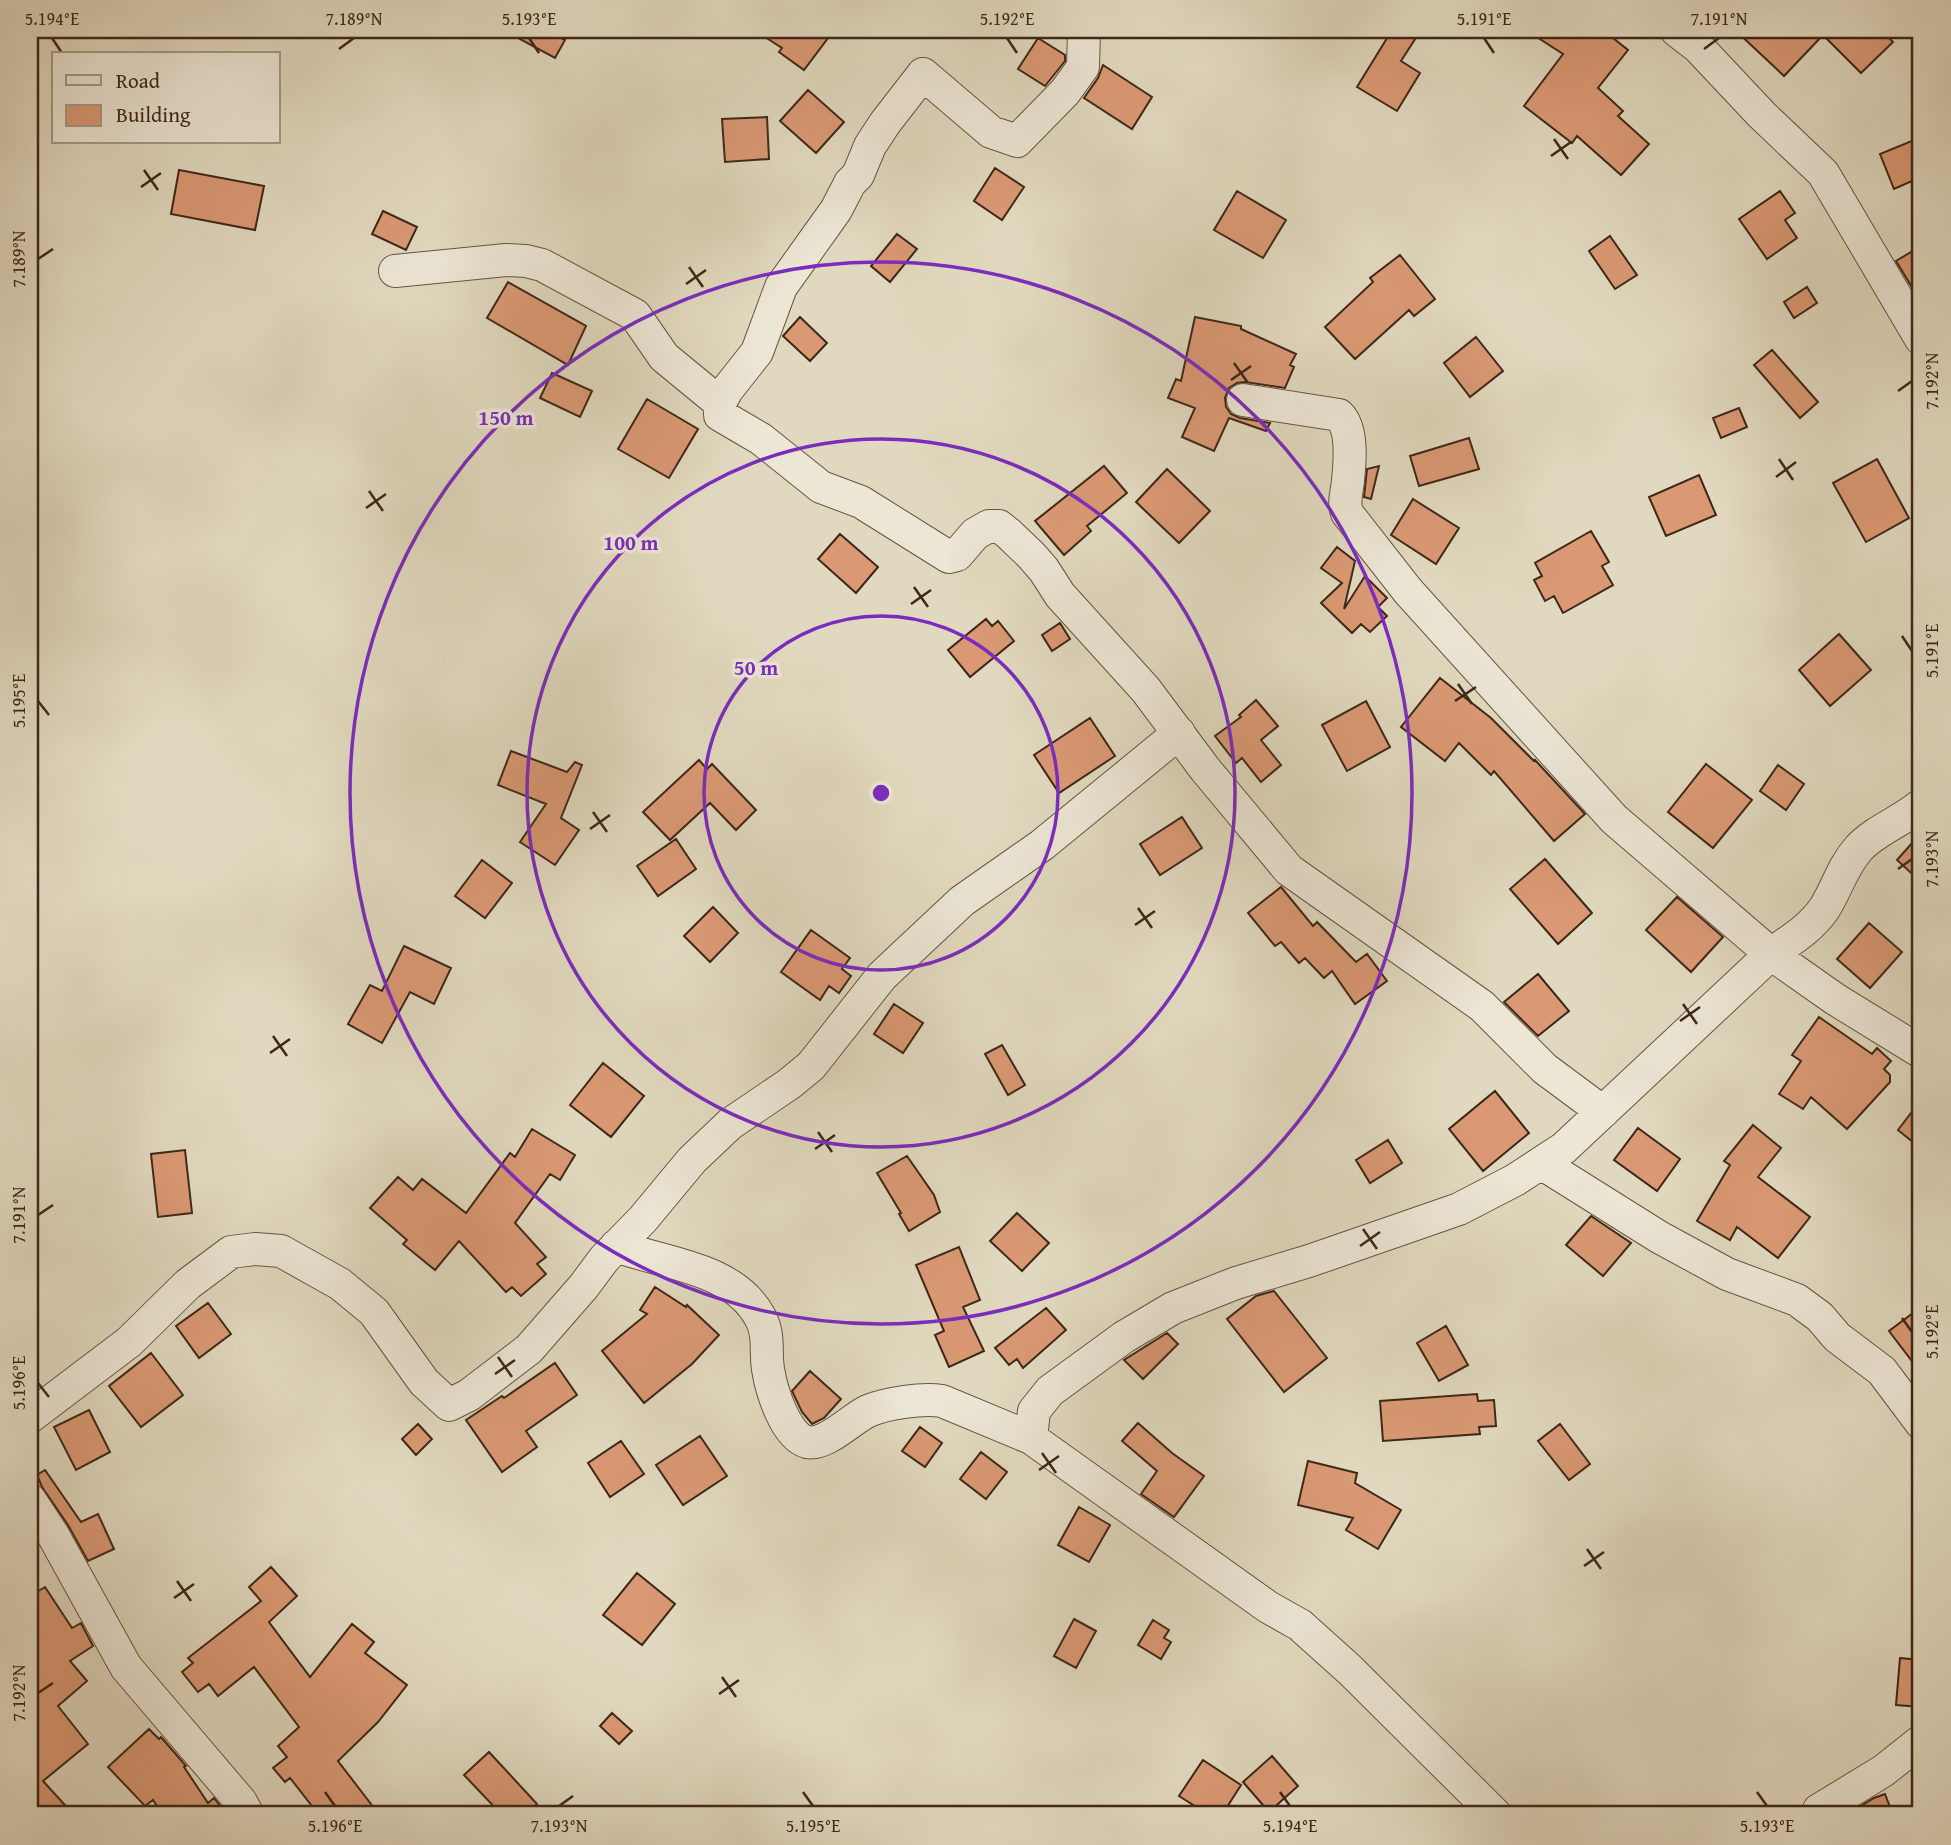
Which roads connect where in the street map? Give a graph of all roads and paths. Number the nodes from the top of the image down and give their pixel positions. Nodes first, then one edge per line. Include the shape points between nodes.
1 (1084, 30) edge
2 (1676, 30) edge
3 (395, 271) dead end
4 (1921, 339) edge
5 (1243, 400) dead end
6 (720, 402) junction
7 (1179, 733) junction
8 (1921, 805) edge
9 (1771, 954) junction
10 (1921, 1052) edge
11 (1603, 1112) junction
12 (1541, 1163) junction
13 (616, 1246) junction
14 (30, 1417) edge
15 (1921, 1423) edge
16 (1031, 1438) junction
17 (30, 1500) edge
18 (1921, 1741) edge
19 (248, 1815) edge
20 (1496, 1815) edge
21 (1818, 1815) edge

1 - 6 street via 1083,67 1017,141 991,132 923,74 885,123 858,176 781,287 757,352
2 - 4 street via 1823,173
3 - 6 street via 506,260 542,265 635,315 664,358
5 - 9 street via 1339,415 1345,421 1347,513 1400,582 1614,819
6 - 7 street via 720,415 761,439 821,487 861,502 949,556 957,555 975,534 999,526 1031,555
7 - 11 street via 1289,870 1482,1006 1545,1069
7 - 13 street via 1042,845 962,901 882,976 811,1066 730,1124
8 - 9 street via 1859,848 1825,908 1806,930
9 - 10 street
9 - 11 street
11 - 12 street
12 - 15 street via 1727,1274 1797,1300 1882,1371
12 - 16 street via 1459,1209 1173,1308 1050,1391 1034,1411
13 - 14 street via 529,1349 449,1405 424,1382 374,1312 340,1284 281,1251 255,1249 231,1252 188,1284 129,1342
13 - 16 street via 719,1277 751,1302 768,1338 768,1369 780,1411 793,1433 805,1441 817,1442 869,1411 929,1399
16 - 20 street via 1300,1625
17 - 19 street via 126,1667
18 - 21 street

